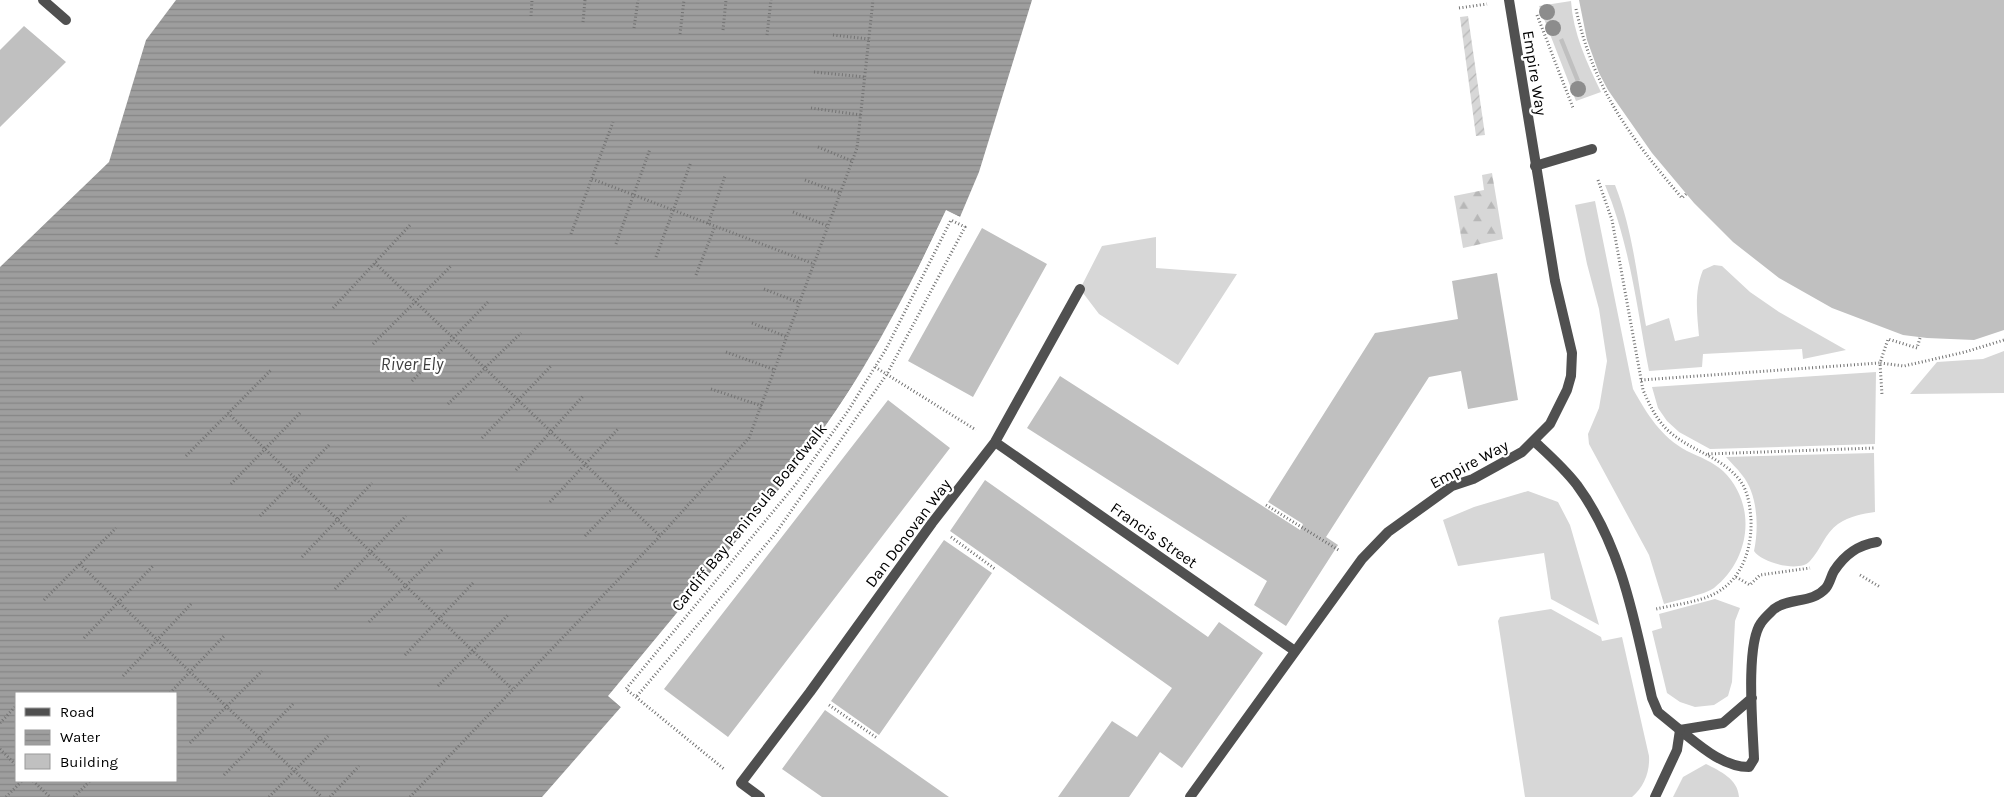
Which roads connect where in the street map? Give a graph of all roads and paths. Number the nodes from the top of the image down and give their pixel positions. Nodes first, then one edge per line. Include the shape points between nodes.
1 (42, 0) edge
2 (532, 0) edge
3 (585, 0) edge
4 (638, 0) edge
5 (684, 0) edge
6 (726, 0) edge
7 (771, 0) edge
8 (873, 0) edge
9 (1509, 0) edge
10 (1490, 3) dead end
11 (1459, 8) dead end
12 (1534, 9) dead end
13 (1576, 9) dead end
14 (531, 16) dead end
15 (66, 20) dead end
16 (583, 22) dead end
17 (634, 28) dead end
18 (722, 30) dead end
19 (680, 34) dead end
20 (833, 34) dead end
21 (767, 35) dead end
22 (869, 39) junction
23 (814, 72) dead end
24 (865, 77) junction
25 (811, 108) dead end
26 (1573, 108) dead end
27 (861, 115) junction
28 (613, 122) dead end
29 (818, 147) dead end
30 (650, 149) dead end
31 (1592, 149) dead end
32 (852, 161) junction
33 (691, 162) dead end
34 (1535, 166) junction
35 (725, 176) dead end
36 (592, 179) junction
37 (805, 180) dead end
38 (1598, 180) dead end
39 (840, 193) junction
40 (1686, 194) dead end
41 (633, 195) junction
42 (674, 211) junction
43 (793, 212) dead end
44 (411, 224) dead end
45 (708, 224) junction
46 (715, 226) junction
47 (828, 226) junction
48 (571, 234) dead end
49 (616, 244) dead end
50 (656, 257) dead end
51 (376, 263) junction
52 (814, 264) junction
53 (451, 266) dead end
54 (696, 275) dead end
55 (764, 289) dead end
56 (1080, 289) dead end
57 (416, 301) junction
58 (488, 302) dead end
59 (800, 303) junction
60 (333, 308) dead end
61 (752, 324) dead end
62 (521, 332) dead end
63 (787, 337) junction
64 (453, 338) junction
65 (1920, 338) dead end
66 (2004, 340) edge
67 (373, 344) dead end
68 (726, 352) dead end
69 (1880, 364) junction
70 (552, 366) dead end
71 (875, 367) junction
72 (485, 368) junction
73 (271, 370) dead end
74 (775, 370) junction
75 (887, 374) junction
76 (1641, 380) junction
77 (412, 381) dead end
78 (711, 389) dead end
79 (1882, 395) dead end
80 (584, 396) dead end
81 (518, 400) junction
82 (448, 404) dead end
83 (762, 406) junction
84 (228, 413) junction
85 (300, 413) dead end
86 (618, 429) dead end
87 (551, 432) junction
88 (482, 438) dead end
89 (1534, 441) junction
90 (996, 442) junction
91 (330, 444) dead end
92 (1874, 448) dead end
93 (265, 449) junction
94 (1708, 454) junction
95 (186, 456) dead end
96 (585, 465) junction
97 (516, 470) dead end
98 (295, 480) junction
99 (372, 483) dead end
100 (231, 484) dead end
101 (621, 498) junction
102 (550, 502) dead end
103 (1266, 505) dead end
104 (260, 516) dead end
105 (406, 516) dead end
106 (337, 519) junction
107 (932, 523) junction
108 (116, 528) dead end
109 (584, 536) dead end
110 (660, 536) junction
111 (1877, 542) dead end
112 (442, 550) dead end
113 (371, 553) junction
114 (302, 557) dead end
115 (1358, 563) junction
116 (80, 564) junction
117 (153, 566) dead end
118 (1814, 566) dead end
119 (995, 569) dead end
120 (1853, 571) dead end
121 (1736, 577) junction
122 (473, 582) dead end
123 (405, 587) junction
124 (1880, 587) dead end
125 (336, 588) dead end
126 (44, 600) dead end
127 (118, 602) junction
128 (192, 603) dead end
129 (1654, 610) dead end
130 (508, 614) dead end
131 (439, 619) junction
132 (370, 622) dead end
133 (225, 635) dead end
134 (84, 638) dead end
135 (157, 640) junction
136 (472, 651) junction
137 (1295, 651) junction
138 (405, 655) dead end
139 (262, 671) dead end
140 (190, 672) junction
141 (123, 676) dead end
142 (438, 686) dead end
143 (512, 689) junction
144 (171, 692) edge
145 (810, 692) junction
146 (638, 696) junction
147 (1752, 698) junction
148 (293, 704) dead end
149 (226, 706) junction
150 (15, 707) edge
151 (0, 723) edge
152 (1680, 730) junction
153 (328, 736) dead end
154 (877, 738) dead end
155 (260, 739) junction
156 (190, 743) dead end
157 (0, 749) edge
158 (15, 764) edge
159 (358, 766) dead end
160 (294, 771) junction
161 (224, 776) dead end
162 (21, 782) edge
163 (34, 782) edge
164 (89, 782) edge
165 (741, 783) junction
166 (6, 797) edge
167 (50, 797) edge
168 (74, 797) edge
169 (269, 797) edge
170 (322, 797) edge
171 (330, 797) edge
172 (410, 797) edge
173 (760, 797) edge
174 (1190, 797) edge
175 (1655, 797) edge

1 - 15 street
2 - 14 path
3 - 16 path
4 - 17 path
5 - 19 path
6 - 18 path
7 - 21 path
8 - 22 path
9 - 34 street, Empire Way
10 - 11 path
12 - 26 path
13 - 40 path via 1582,38 1604,92 1658,170 1682,198
20 - 22 path
22 - 24 path
23 - 24 path
24 - 27 path
25 - 27 path
27 - 32 path
28 - 36 path
29 - 32 path
30 - 41 path
31 - 34 street
32 - 39 path
33 - 42 path
34 - 89 street, Empire Way via 1555,280 1572,353 1567,390 1550,424
35 - 45 path
36 - 41 path
36 - 48 path
37 - 39 path
38 - 76 path via 1612,220
39 - 47 path
41 - 42 path
41 - 49 path
42 - 45 path
42 - 50 path
43 - 47 path
44 - 51 path
45 - 46 path
46 - 52 path
46 - 54 path
47 - 52 path
51 - 57 path
51 - 60 path
52 - 59 path
53 - 57 path
55 - 59 path
56 - 90 street, Dan Donovan Way
57 - 64 path
57 - 67 path
58 - 64 path
59 - 63 path
61 - 63 path
62 - 72 path
63 - 74 path
64 - 72 path
64 - 77 path
65 - 69 path via 1917,348 1888,339
66 - 69 path via 1904,366
68 - 74 path
69 - 76 path
69 - 79 path
70 - 81 path
71 - 75 path
71 - 75 path, Cardiff Bay Peninsula Boardwalk via 918,290 951,220 965,227
71 - 146 path, Cardiff Bay Peninsula Boardwalk via 796,484 626,689
72 - 81 path
72 - 82 path
73 - 84 path
74 - 83 path
75 - 90 path
75 - 146 path via 774,534
76 - 94 path via 1642,390 1655,415 1666,428
78 - 83 path
80 - 87 path
81 - 87 path
81 - 88 path
83 - 110 path via 749,438
84 - 93 path
84 - 95 path
85 - 93 path
86 - 96 path
87 - 96 path
87 - 97 path
89 - 115 street, Empire Way via 1509,460 1452,486 1388,532
89 - 152 street via 1578,486 1607,539 1622,572 1652,698 1658,712
90 - 107 street, Dan Donovan Way
90 - 137 street, Francis Street
91 - 98 path
92 - 94 path
93 - 98 path
93 - 100 path
94 - 121 path via 1740,479 1750,502 1748,553
96 - 101 path
96 - 102 path
98 - 104 path
98 - 106 path
99 - 106 path
101 - 109 path
101 - 110 path
103 - 115 path
105 - 113 path
106 - 113 path
106 - 114 path
107 - 119 path
107 - 145 street, Dan Donovan Way
108 - 116 path
110 - 143 path
111 - 147 street via 1863,544 1849,553 1826,588 1809,599 1788,602 1775,609 1760,624 1753,652
112 - 123 path
113 - 123 path
113 - 125 path
115 - 137 street, Empire Way
116 - 126 path
116 - 127 path
117 - 127 path
118 - 121 path via 1760,575 1750,585
120 - 124 path
121 - 129 path via 1714,594
122 - 131 path
123 - 131 path
123 - 132 path
127 - 134 path
127 - 135 path
128 - 135 path
130 - 136 path
131 - 136 path
131 - 138 path
133 - 140 path
135 - 140 path
135 - 141 path
136 - 142 path
136 - 143 path
137 - 174 street, Empire Way
139 - 149 path
140 - 144 path
140 - 149 path
143 - 172 path
145 - 154 path
145 - 165 street, Dan Donovan Way
146 - 165 path
147 - 152 street via 1722,724
147 - 152 street via 1754,759 1749,767 1738,767 1706,751
148 - 155 path
149 - 155 path
149 - 156 path
150 - 151 path
152 - 175 street via 1674,758
153 - 160 path
155 - 160 path
155 - 161 path
157 - 158 path
159 - 171 path
160 - 169 path
160 - 170 path
162 - 166 path
163 - 167 path
164 - 168 path
165 - 173 street

